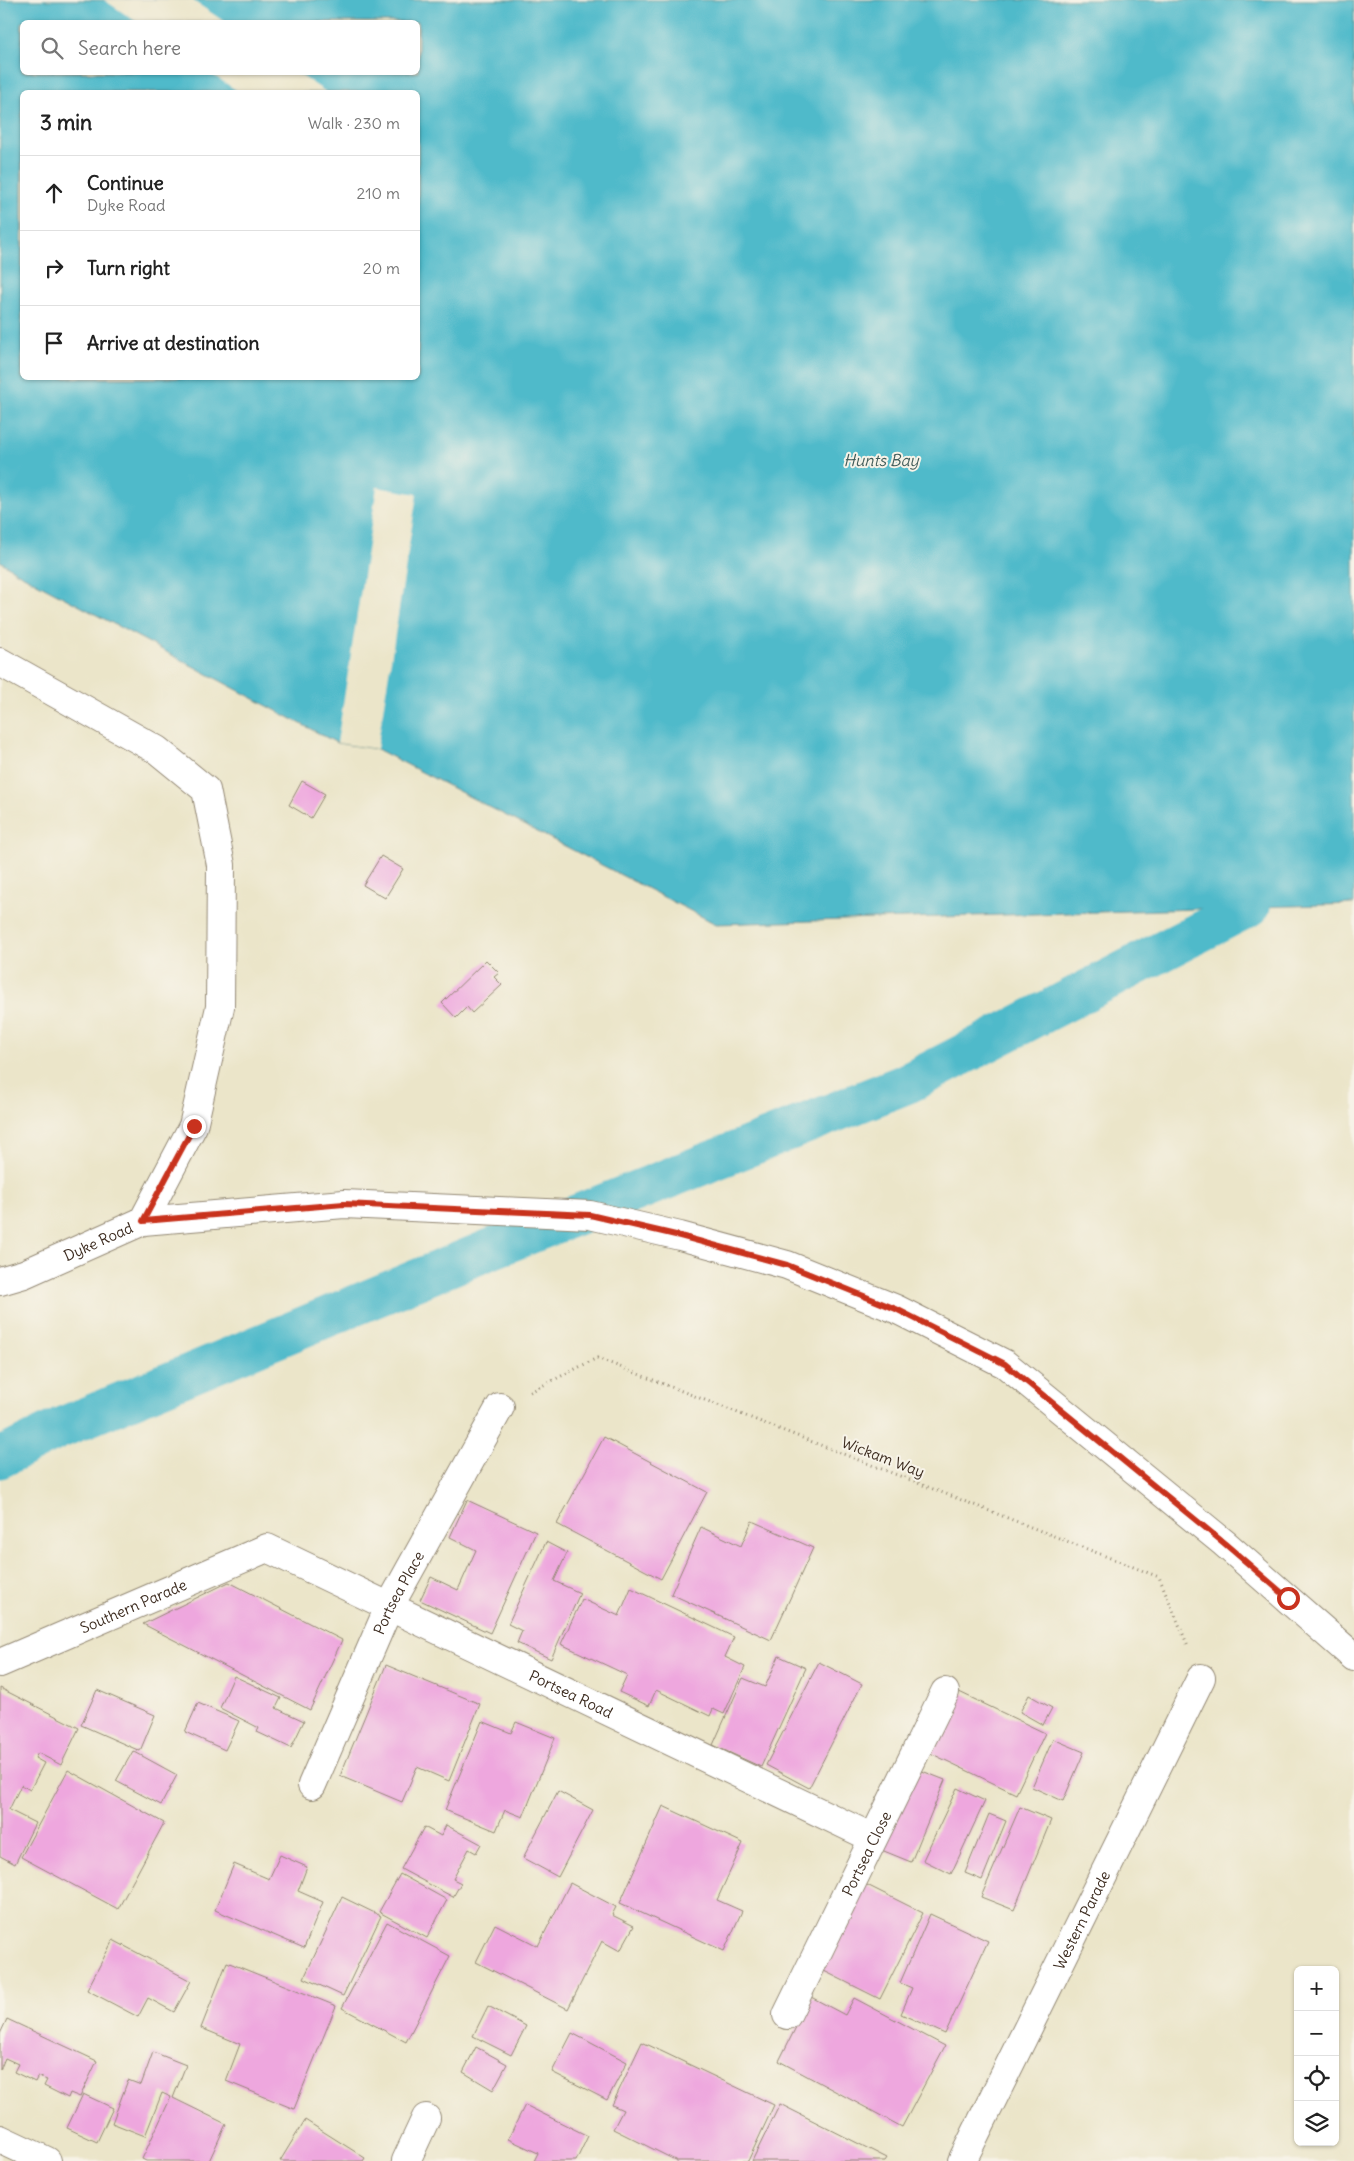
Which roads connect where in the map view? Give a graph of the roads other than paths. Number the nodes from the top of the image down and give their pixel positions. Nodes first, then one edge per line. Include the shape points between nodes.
1 (0, 662) edge
2 (143, 1221) junction
3 (0, 1282) edge
4 (500, 1407) road end
5 (268, 1548) joint
6 (389, 1607) junction
7 (1354, 1657) edge
8 (0, 1663) edge
9 (1201, 1678) road end
10 (945, 1692) dead end
11 (312, 1786) dead end
12 (873, 1838) junction
13 (787, 2015) dead end
14 (426, 2118) dead end
15 (0, 2139) edge
16 (47, 2161) edge
17 (406, 2161) edge
18 (962, 2161) edge

1 - 2 street via 157,750 206,790 221,865 220,1007 194,1126
2 - 3 street, Dyke Road
2 - 7 street, Dyke Road via 344,1204 590,1215 787,1265 896,1309 1005,1364 1224,1543
4 - 6 street, Portsea Place
5 - 6 street, Portsea Road
5 - 8 street, Southern Parade
6 - 11 street, Portsea Place
6 - 12 street, Portsea Road
9 - 18 street, Western Parade
10 - 12 street, Portsea Close
12 - 13 street, Portsea Close
14 - 17 street
15 - 16 street

